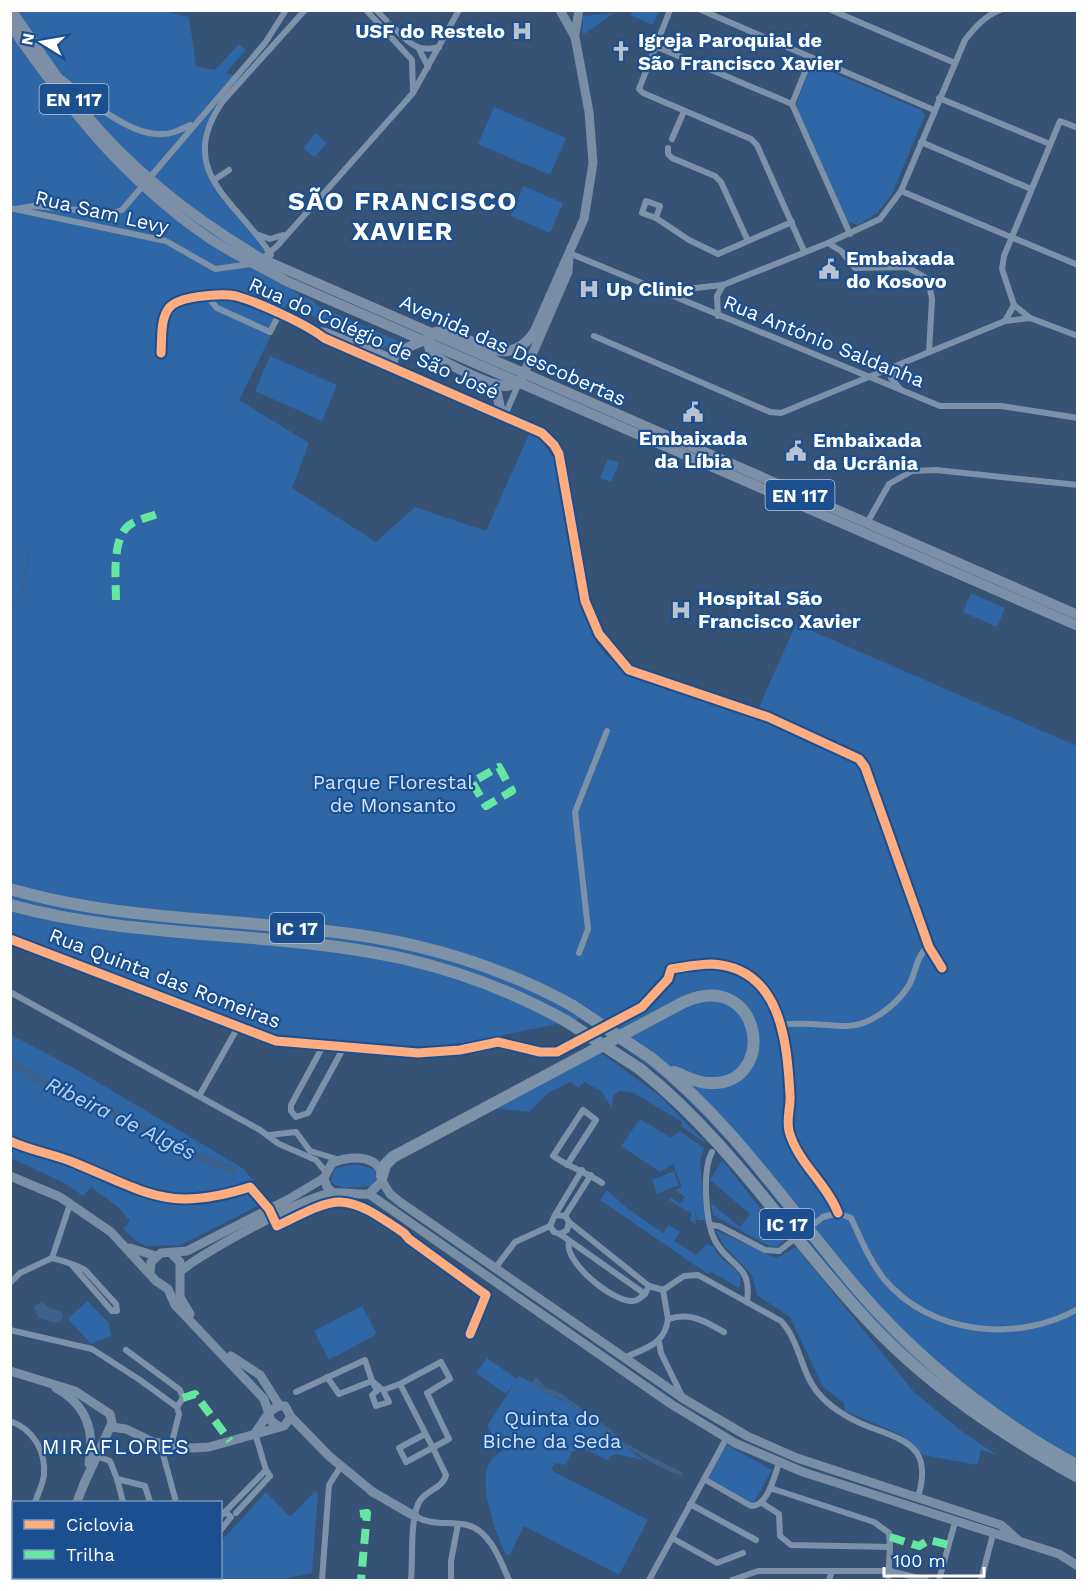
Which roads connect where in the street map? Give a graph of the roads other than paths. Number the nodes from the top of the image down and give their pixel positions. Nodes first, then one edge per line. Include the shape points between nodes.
1 (11, 10) edge
2 (285, 10) edge
3 (305, 10) edge
4 (366, 10) edge
5 (376, 10) edge
6 (459, 10) edge
7 (560, 10) edge
8 (579, 10) edge
9 (670, 10) edge
10 (831, 10) edge
11 (1000, 10) edge
12 (706, 11) edge
13 (990, 12) edge
14 (10, 25) edge
15 (395, 29) tunnel mouth
16 (389, 35) tunnel mouth
17 (575, 36) junction
18 (655, 46) junction
19 (439, 47) junction
20 (419, 49) junction
21 (811, 57) junction
22 (412, 60) junction
23 (955, 63) junction
24 (428, 68) junction
25 (52, 69) junction
26 (413, 93) junction
27 (939, 98) junction
28 (792, 104) junction
29 (934, 110) junction
30 (684, 111) junction
31 (195, 121) junction
32 (1077, 128) edge
33 (208, 130) junction
34 (672, 139) dead end
35 (921, 142) junction
36 (1050, 144) junction
37 (668, 148) dead end
38 (229, 170) dead end
39 (214, 180) junction
40 (145, 182) junction
41 (1031, 189) junction
42 (901, 191) junction
43 (13, 209) edge
44 (656, 218) dead end
45 (792, 222) junction
46 (289, 231) junction
47 (850, 234) junction
48 (259, 235) junction
49 (841, 237) junction
50 (1011, 237) junction
51 (748, 241) junction
52 (828, 243) junction
53 (804, 251) junction
54 (841, 251) junction
55 (569, 253) junction
56 (261, 258) junction
57 (1077, 265) edge
58 (723, 285) junction
59 (666, 291) junction
60 (207, 296) junction
61 (1014, 305) junction
62 (279, 315) junction
63 (718, 316) junction
64 (1030, 318) junction
65 (1005, 321) junction
66 (392, 327) junction
67 (533, 334) joint
68 (594, 336) dead end
69 (1077, 336) edge
70 (428, 339) junction
71 (403, 349) junction
72 (493, 350) junction
73 (929, 352) junction
74 (161, 353) dead end
75 (392, 362) junction
76 (904, 362) junction
77 (501, 364) junction
78 (867, 378) junction
79 (521, 379) junction
80 (495, 384) junction
81 (905, 393) junction
82 (505, 415) junction
83 (1077, 418) edge
84 (1077, 485) edge
85 (867, 524) junction
86 (1077, 615) edge
87 (1077, 626) edge
88 (607, 731) dead end
89 (10, 889) edge
90 (10, 906) edge
91 (10, 939) edge
92 (929, 947) junction
93 (579, 953) dead end
94 (942, 968) dead end
95 (10, 992) edge
96 (781, 1024) junction
97 (238, 1027) junction
98 (323, 1046) junction
99 (344, 1047) junction
100 (663, 1067) junction
101 (200, 1096) junction
102 (268, 1135) junction
103 (302, 1140) junction
104 (292, 1149) junction
105 (712, 1152) dead end
106 (340, 1160) junction
107 (567, 1166) junction
108 (582, 1170) junction
109 (325, 1175) junction
110 (591, 1175) junction
111 (10, 1176) edge
112 (382, 1179) junction
113 (602, 1183) dead end
114 (333, 1193) junction
115 (369, 1194) junction
116 (70, 1204) junction
117 (838, 1213) junction
118 (555, 1215) junction
119 (567, 1219) junction
120 (711, 1224) junction
121 (550, 1226) junction
122 (560, 1233) junction
123 (451, 1236) junction
124 (569, 1241) junction
125 (444, 1246) junction
126 (127, 1247) junction
127 (470, 1249) junction
128 (172, 1254) junction
129 (156, 1256) junction
130 (52, 1258) junction
131 (463, 1258) junction
132 (71, 1264) junction
133 (496, 1267) junction
134 (181, 1271) junction
135 (150, 1273) junction
136 (10, 1283) edge
137 (160, 1283) junction
138 (649, 1286) junction
139 (663, 1290) junction
140 (645, 1294) junction
141 (747, 1302) junction
142 (1077, 1309) edge
143 (668, 1319) junction
144 (10, 1330) edge
145 (724, 1332) dead end
146 (659, 1342) junction
147 (126, 1350) dead end
148 (626, 1357) junction
149 (10, 1371) edge
150 (327, 1377) junction
151 (35, 1378) junction
152 (372, 1381) junction
153 (400, 1384) junction
154 (383, 1390) junction
155 (296, 1392) dead end
156 (684, 1399) junction
157 (279, 1405) junction
158 (177, 1407) junction
159 (109, 1413) junction
160 (270, 1415) junction
161 (10, 1421) edge
162 (286, 1422) junction
163 (89, 1424) junction
164 (109, 1429) junction
165 (134, 1433) junction
166 (255, 1433) junction
167 (425, 1434) junction
168 (726, 1439) junction
169 (160, 1443) junction
170 (171, 1446) junction
171 (433, 1448) junction
172 (97, 1456) junction
173 (779, 1463) junction
174 (1077, 1466) edge
175 (339, 1469) junction
176 (266, 1470) junction
177 (834, 1470) junction
178 (1077, 1477) edge
179 (117, 1479) junction
180 (704, 1479) junction
181 (831, 1482) junction
182 (84, 1484) junction
183 (770, 1488) junction
184 (374, 1493) junction
185 (918, 1497) junction
186 (36, 1501) edge
187 (78, 1501) edge
188 (122, 1501) edge
189 (149, 1501) edge
190 (175, 1501) edge
191 (762, 1503) junction
192 (690, 1504) junction
193 (236, 1513) dead end
194 (223, 1514) edge
195 (416, 1517) junction
196 (955, 1522) junction
197 (458, 1524) junction
198 (222, 1528) edge
199 (993, 1534) junction
200 (672, 1538) junction
201 (756, 1540) dead end
202 (1020, 1542) junction
203 (890, 1547) junction
204 (743, 1553) dead end
205 (1077, 1566) edge
206 (832, 1571) junction
207 (890, 1571) junction
208 (322, 1581) edge
209 (411, 1581) edge
210 (451, 1581) edge
211 (509, 1581) edge
212 (649, 1581) edge
213 (732, 1581) edge
214 (829, 1581) edge
215 (888, 1581) edge
216 (926, 1581) edge
217 (939, 1581) edge
218 (981, 1581) edge

1 - 25 main road, Avenida das Descobertas / EN 117
2 - 31 street via 265,43
3 - 33 street via 223,101
4 - 5 street via 382,22
6 - 19 street
7 - 17 street
8 - 17 street
9 - 18 street
10 - 23 street
11 - 13 street
12 - 21 street
13 - 23 street via 974,28
14 - 40 main road, Avenida das Descobertas via 75,115
15 - 20 street
16 - 22 street
17 - 55 street via 589,112 593,163 584,219
18 - 28 street
18 - 30 street via 639,88
19 - 20 street
19 - 24 street
20 - 24 street
21 - 28 street
21 - 29 street
22 - 24 street
22 - 26 street
23 - 27 street
24 - 26 street
25 - 31 street via 92,104 142,131 169,134
25 - 40 main road, Avenida das Descobertas / EN 117
26 - 46 street
27 - 29 street
27 - 36 street
28 - 47 street
29 - 35 street
30 - 34 street
30 - 45 street via 757,145
31 - 33 street via 207,118
31 - 40 street
32 - 36 street via 1060,121
33 - 39 street via 206,166
35 - 41 street
35 - 42 street
36 - 41 street
37 - 51 street via 671,157 721,182
38 - 39 street
39 - 48 street
40 - 43 street via 122,210 112,213 33,206
40 - 56 main road, Avenida das Descobertas via 207,237
41 - 50 street
42 - 47 street via 880,219
42 - 50 street
43 - 56 street, Rua Sam Levy via 166,241 215,269
44 - 51 street via 718,254
45 - 51 street
45 - 53 street
46 - 48 street via 273,239
46 - 56 street
47 - 49 street
48 - 56 street via 265,250
49 - 52 street
49 - 54 street
50 - 57 street
50 - 61 street via 1002,269
52 - 53 street
52 - 54 street
53 - 58 street
54 - 73 street via 855,268 907,267 928,279 932,299
55 - 59 street, Rua António Saldanha
55 - 67 street
55 - 79 street via 568,272
56 - 66 main road, Avenida das Descobertas
56 - 70 main road, Avenida das Descobertas / EN 117
58 - 59 street
58 - 63 street via 717,296
59 - 63 street, Rua António Saldanha
60 - 62 street, Rua do Colégio de São José via 235,296
60 - 62 street via 217,308 270,332
60 - 74 street, Rua do Colégio de São José via 178,301 169,307 163,323
61 - 64 street
61 - 65 street
62 - 75 street, Rua do Colégio de São José via 326,331
63 - 78 street, Rua António Saldanha
64 - 65 street
64 - 69 street
65 - 73 street
66 - 70 main road, Avenida das Descobertas
66 - 71 main road via 401,337
67 - 72 main road via 517,349
68 - 78 street via 770,412 781,413
70 - 71 main road
70 - 72 main road via 439,330 447,331
70 - 77 main road, Avenida das Descobertas / EN 117
70 - 79 main road, Avenida das Descobertas
70 - 80 main road via 430,351 436,357
71 - 75 main road
72 - 77 main road
73 - 76 street
75 - 82 street, Rua do Colégio de São José
76 - 78 street
76 - 81 street via 891,378
77 - 79 main road, Avenida das Descobertas / EN 117
78 - 81 street, Rua António Saldanha
79 - 80 main road via 504,386
79 - 82 street
79 - 85 main road, Avenida das Descobertas / EN 117
79 - 87 main road, Avenida das Descobertas
80 - 82 main road
81 - 83 street, Rua António Saldanha via 940,406 1000,406
82 - 92 street, Rua do Colégio de São José via 542,433 559,454 585,601 606,645 628,669 768,717 859,759 869,777
84 - 85 street via 936,470 912,471 889,484
85 - 86 main road, Avenida das Descobertas / EN 117
88 - 93 street via 575,812 588,929
89 - 100 highway, IC 17, bridge via 110,910 329,931 400,943 484,966 573,1006
90 - 178 highway, IC 17, bridge via 127,928 303,944 401,958 483,982 566,1020 640,1070 713,1136 890,1344 1008,1437
91 - 97 street, Rua Quinta das Romeiras
92 - 94 street, Rua do Colégio de São José
92 - 96 street via 920,956 907,989 880,1014 848,1026
95 - 101 street
96 - 99 street, Rua Quinta das Romeiras via 767,993 749,976 711,964 671,969 668,980 642,1007 557,1052 498,1042 440,1052
96 - 117 street via 790,1133
97 - 98 street, Rua Quinta das Romeiras via 276,1041
97 - 101 street
98 - 99 street, Rua Quinta das Romeiras
98 - 99 street via 291,1105 296,1116 308,1113
100 - 112 highway via 704,1083 731,1080 743,1070 753,1050 755,1037 749,1019 741,1008 724,998 711,995 691,999 401,1152 388,1161
100 - 174 highway, IC 17 via 736,1137 887,1322 938,1369 1012,1426
101 - 102 street
102 - 103 street via 292,1131
102 - 104 street
103 - 104 street via 297,1149
103 - 106 street via 315,1154
104 - 109 street via 316,1160
105 - 120 street via 705,1168
106 - 109 street via 332,1163
106 - 112 street via 370,1160 378,1165
107 - 107 street via 596,1120 583,1110 553,1156
107 - 108 street
108 - 110 street
108 - 118 street
109 - 114 street
109 - 128 street via 218,1236
110 - 113 street
110 - 119 street
111 - 116 street
112 - 115 street
112 - 123 street via 390,1194
114 - 115 street
114 - 134 street via 310,1199 201,1256
115 - 125 street
116 - 126 street
116 - 130 street
117 - 120 street, bridge via 823,1217 779,1251 765,1250
117 - 142 street via 851,1218 875,1267 898,1294 953,1325 1038,1325
118 - 119 street
118 - 121 street
119 - 122 street via 567,1230
119 - 138 street
120 - 141 street via 717,1244 746,1273
121 - 122 street
121 - 133 street via 515,1242
122 - 124 street
123 - 125 street
123 - 127 street
124 - 140 street
124 - 140 street via 574,1262 582,1273 630,1302
125 - 131 street
126 - 129 street
126 - 135 street
127 - 131 street
127 - 133 street
128 - 129 street
128 - 134 street via 180,1262
129 - 135 street
130 - 132 street
130 - 136 street via 20,1273
131 - 168 street
132 - 132 street via 85,1270 116,1304 117,1311 112,1311
133 - 148 street
134 - 137 street via 171,1283
134 - 157 street via 180,1297 187,1310 228,1353 260,1376
135 - 137 street
137 - 160 street via 168,1289 175,1305 264,1399
138 - 139 street
138 - 140 street
139 - 141 street via 693,1274
139 - 143 street
141 - 185 street via 785,1325 822,1397 858,1422 907,1444 917,1453 922,1473
143 - 145 street via 695,1316
143 - 146 street
144 - 158 street via 99,1352
146 - 148 street
146 - 156 street
147 - 158 street via 180,1390 183,1398
148 - 156 street
149 - 151 street
150 - 152 street via 339,1394
150 - 152 street via 365,1360
150 - 155 street
151 - 159 street via 75,1391
151 - 163 street via 68,1395
152 - 154 street
152 - 154 street via 377,1391 372,1395 376,1406 389,1401
153 - 154 street
153 - 167 street
153 - 171 street via 441,1362 450,1379 427,1393 449,1439
156 - 177 street via 747,1436
157 - 160 street
157 - 162 street via 288,1408
158 - 170 street via 179,1414
159 - 163 street via 97,1409
159 - 164 street
159 - 165 street
160 - 162 street via 271,1421
160 - 166 street
161 - 186 street via 31,1434 39,1450 44,1476
162 - 166 street
162 - 175 street
162 - 184 street
163 - 164 street via 96,1432
163 - 182 street via 91,1450
164 - 165 street
164 - 172 street
165 - 169 street
166 - 170 street via 209,1447
166 - 176 street
167 - 171 street
167 - 171 street via 399,1448 406,1462
168 - 173 street
168 - 180 street
169 - 170 street
169 - 190 street
171 - 195 street via 446,1477 421,1498
172 - 179 street via 110,1461
172 - 182 street
173 - 181 street
173 - 183 street
175 - 184 street
175 - 208 street via 329,1485
176 - 193 street via 270,1476
176 - 194 street
177 - 181 street
177 - 185 street
179 - 188 street
179 - 189 street via 145,1486
180 - 191 street via 751,1506
180 - 192 street
181 - 196 street
182 - 187 street
183 - 191 street
183 - 203 street via 874,1522 889,1533
184 - 195 street
185 - 202 street via 1000,1525
191 - 203 street via 779,1514 780,1536 791,1545
192 - 200 street
192 - 201 street
194 - 198 street via 231,1517
195 - 197 street via 435,1524
195 - 209 street
196 - 199 street
196 - 217 street
197 - 210 street
197 - 211 street via 476,1529 493,1547
199 - 202 street
199 - 218 street
200 - 204 street via 717,1563
200 - 212 street
202 - 205 street via 1059,1554
203 - 207 street
206 - 207 street
206 - 213 street via 758,1571
206 - 214 street
207 - 215 street
207 - 216 street

